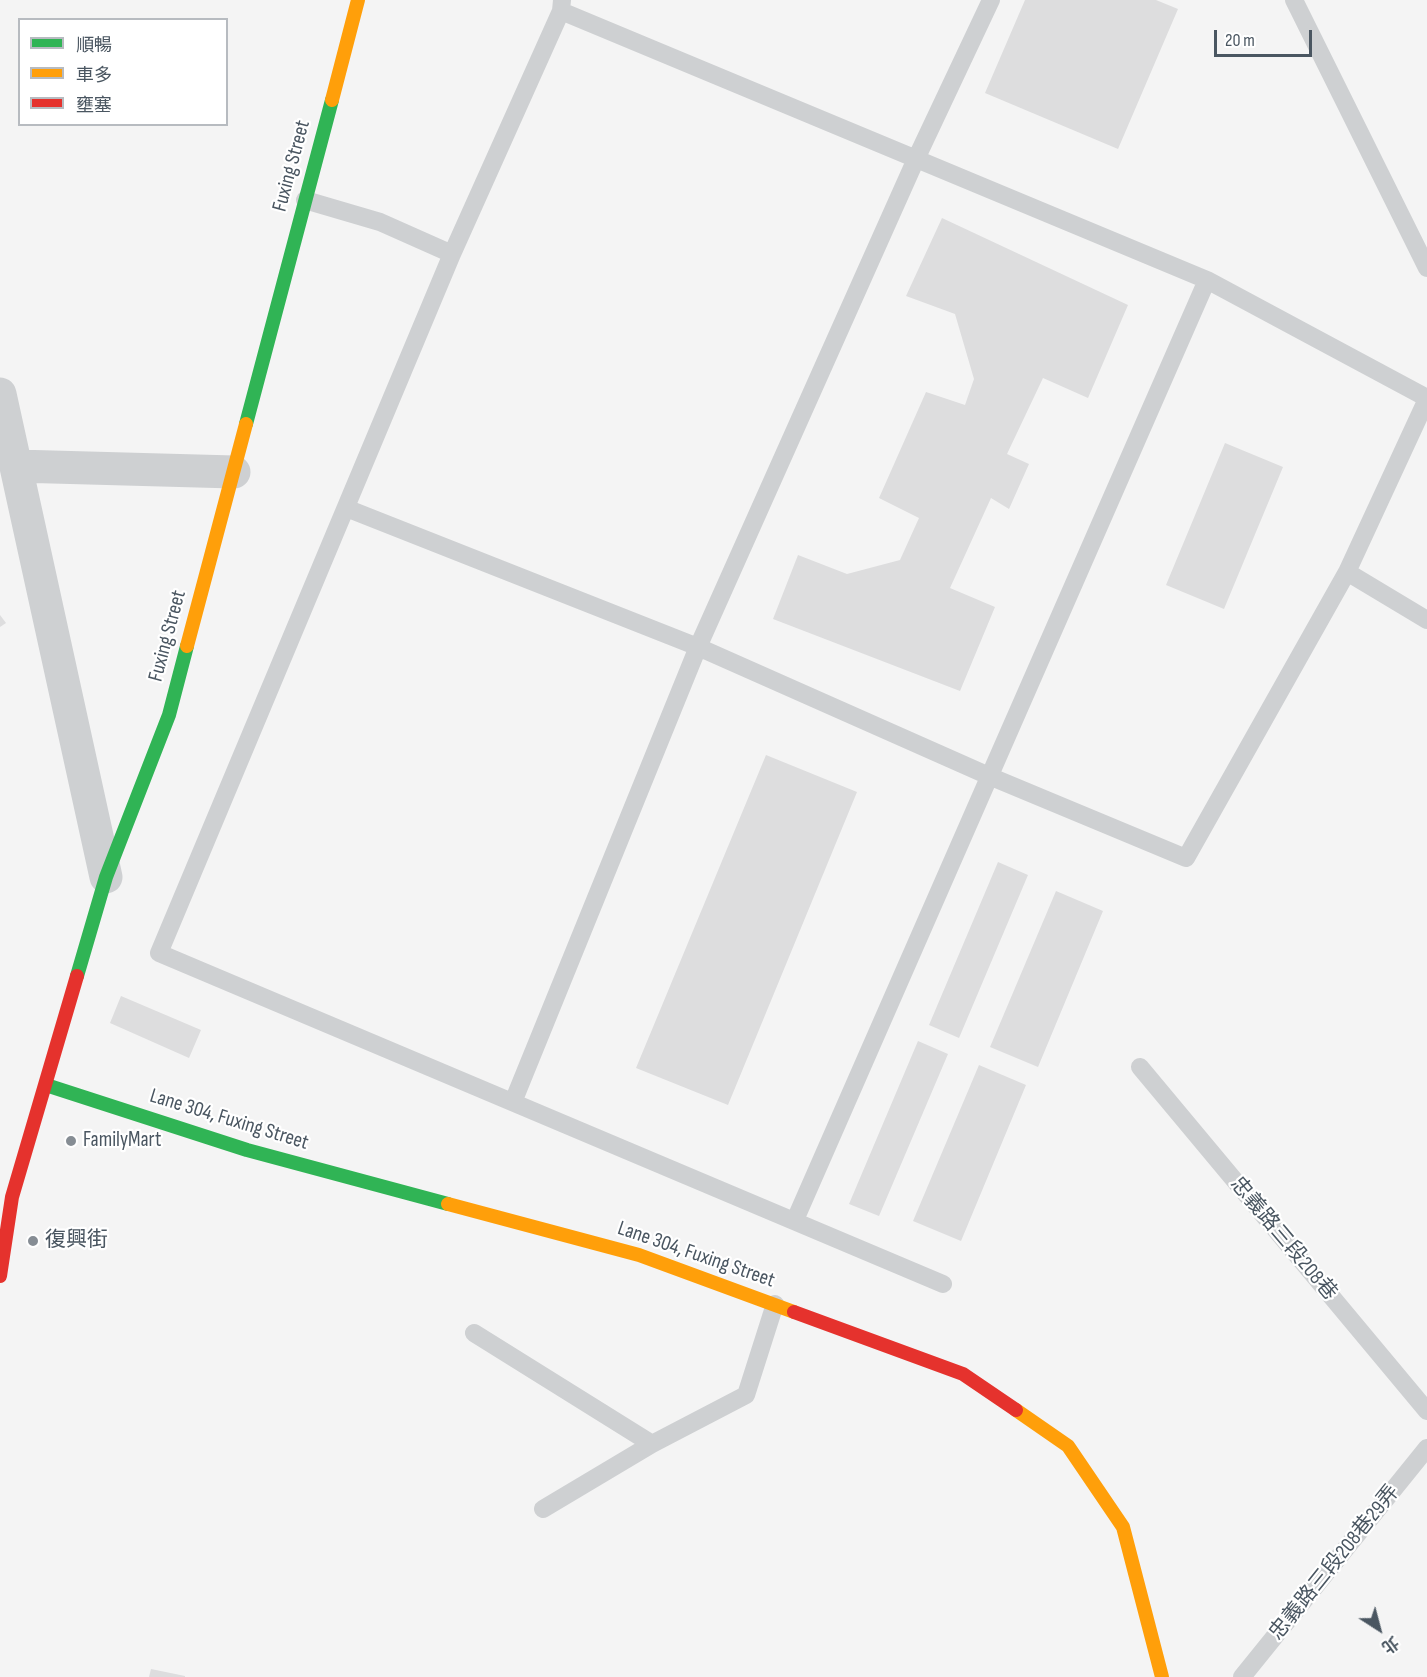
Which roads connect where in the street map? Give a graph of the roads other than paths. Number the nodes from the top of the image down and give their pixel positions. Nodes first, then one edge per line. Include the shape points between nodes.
1 (358, 0) edge
2 (991, 0) edge
3 (1294, 0) edge
4 (562, 6) edge
5 (916, 159) junction
6 (305, 200) junction
7 (452, 254) junction
8 (1427, 268) edge
9 (1207, 280) junction
10 (0, 396) edge
11 (1427, 399) edge
12 (16, 466) junction
13 (234, 472) junction
14 (346, 508) junction
15 (1347, 573) junction
16 (1427, 620) edge
17 (698, 647) junction
18 (989, 776) junction
19 (106, 878) junction
20 (1140, 1067) dead end
21 (46, 1085) junction
22 (513, 1102) junction
23 (795, 1220) junction
24 (0, 1276) edge
25 (943, 1284) dead end
26 (776, 1304) junction
27 (474, 1333) dead end
28 (1427, 1411) edge
29 (652, 1444) junction
30 (1427, 1448) edge
31 (543, 1509) dead end
32 (1162, 1677) edge
33 (1242, 1677) edge

1 - 6 street, Fuxing Street
2 - 5 lane
3 - 8 lane
4 - 5 lane
4 - 7 lane
5 - 9 lane
5 - 17 lane
6 - 7 lane via 380,222
6 - 13 street, Fuxing Street
7 - 14 lane
9 - 11 lane
9 - 18 lane
10 - 12 street
11 - 15 lane
12 - 13 street
12 - 19 street
13 - 19 street, Fuxing Street via 169,715
14 - 17 lane
14 - 22 lane via 159,953
15 - 16 lane
15 - 18 lane via 1186,858
17 - 18 lane
17 - 22 lane
18 - 23 lane
19 - 21 street, Fuxing Street
20 - 28 lane, 忠義路三段208巷
21 - 24 street, Fuxing Street via 12,1197
21 - 26 street, Lane 304, Fuxing Street via 247,1150 639,1255
22 - 23 lane
23 - 25 lane
26 - 29 lane via 746,1395
26 - 32 street, Lane 304, Fuxing Street via 963,1374 1068,1446 1123,1527
27 - 29 lane
29 - 31 lane
30 - 33 lane, 忠義路三段208巷29弄

